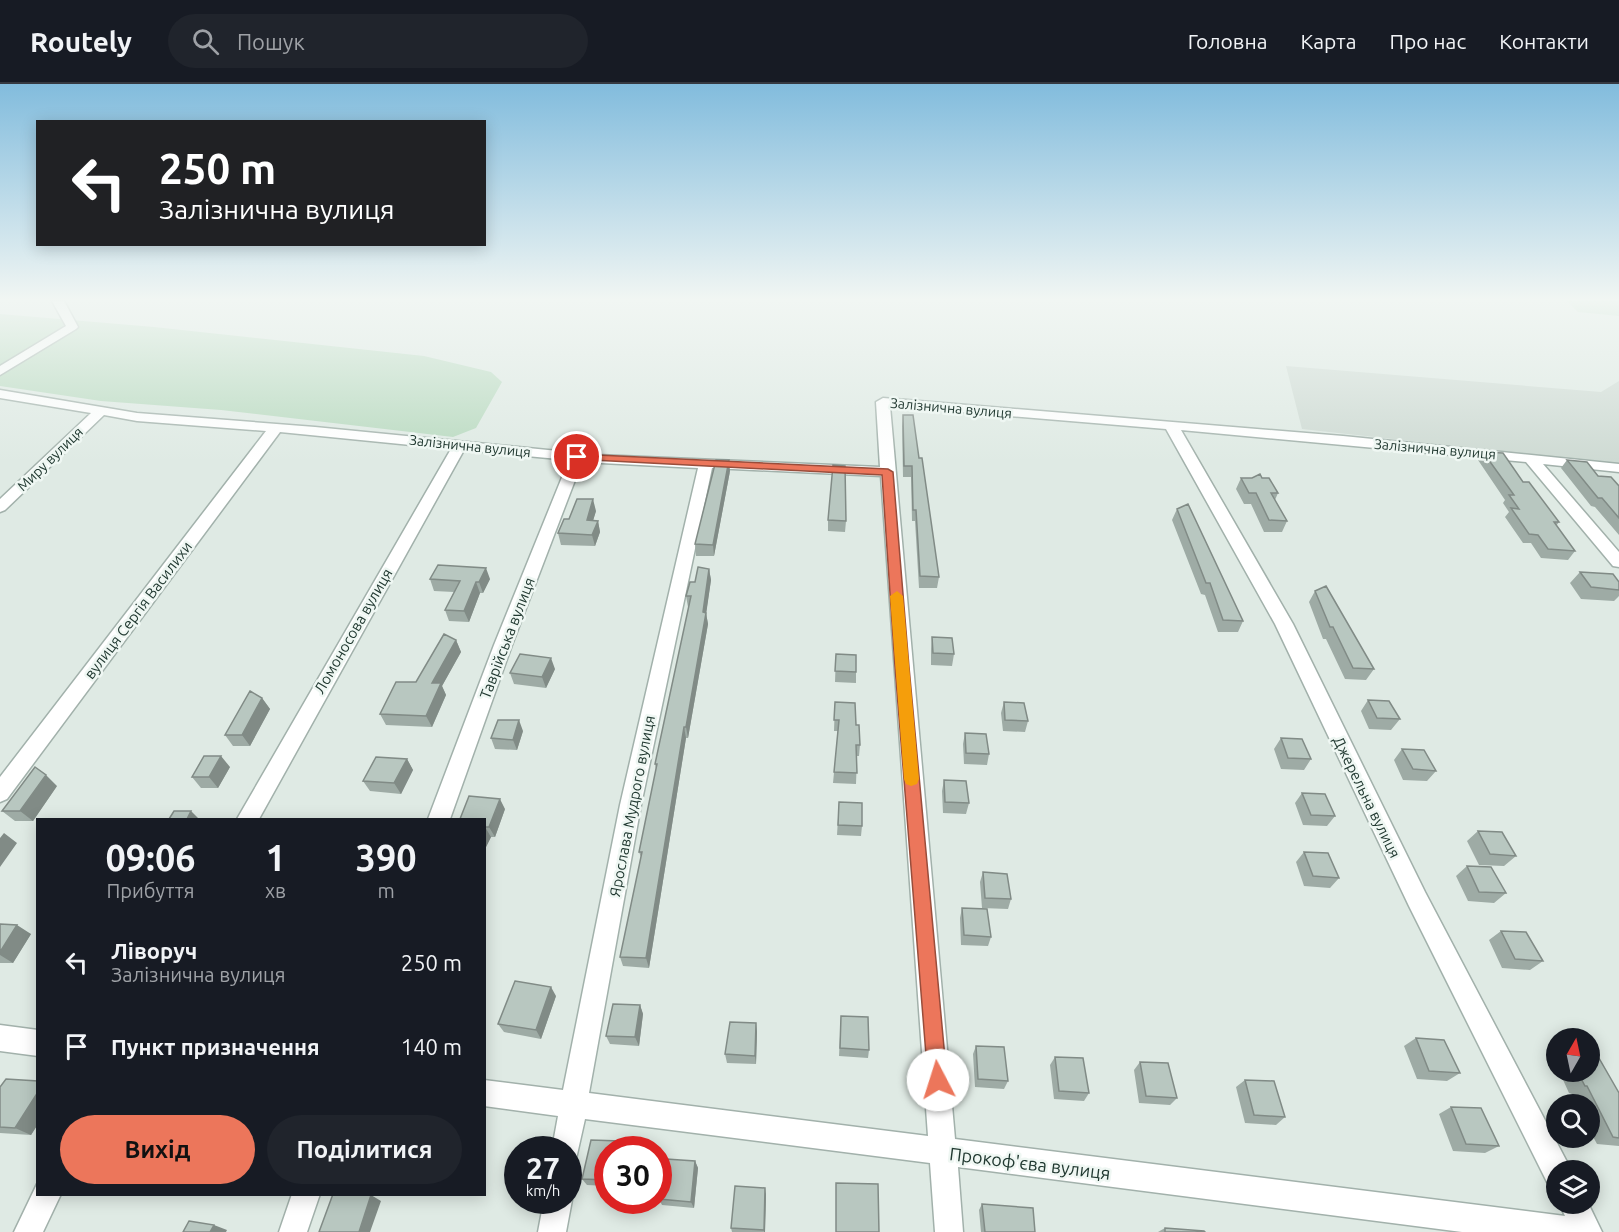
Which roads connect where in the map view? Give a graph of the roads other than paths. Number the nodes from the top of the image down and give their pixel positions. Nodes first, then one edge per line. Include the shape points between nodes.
1 (27, 355) edge
2 (0, 371) edge
3 (0, 394) edge
4 (101, 411) junction
5 (1171, 426) junction
6 (276, 428) junction
7 (460, 444) junction
8 (577, 457) junction
9 (1530, 458) junction
10 (706, 464) junction
11 (1619, 468) edge
12 (888, 472) junction
13 (0, 507) edge
14 (1619, 562) edge
15 (0, 793) edge
16 (249, 818) edge
17 (440, 818) edge
18 (0, 1038) edge
19 (36, 1043) edge
20 (486, 1093) edge
21 (574, 1106) junction
22 (568, 1136) edge
23 (941, 1152) junction
24 (1551, 1160) edge
25 (46, 1196) edge
26 (305, 1196) edge
27 (555, 1214) edge
28 (1579, 1214) edge
29 (28, 1232) edge
30 (293, 1232) edge
31 (552, 1232) edge
32 (949, 1232) edge
33 (1575, 1232) edge
34 (1588, 1232) edge

1 - 2 street
3 - 4 street, Залізнична вулиця
4 - 6 street, Залізнична вулиця
4 - 13 street, Миру вулиця
5 - 9 street, Залізнична вулиця
5 - 12 street, Залізнична вулиця via 883,402
5 - 24 street, Джерельна вулиця via 1284,624 1417,899
6 - 7 street, Залізнична вулиця
6 - 15 street, вулиця Сергія Василихи
7 - 8 street, Залізнична вулиця
7 - 16 street, Ломоносова вулиця
8 - 10 street, Залізнична вулиця
8 - 17 street, Таврійська вулиця
9 - 11 street, Залізнична вулиця
9 - 14 street
10 - 12 street, Залізнична вулиця
10 - 21 street, Ярослава Мудрого вулиця via 671,610
12 - 23 street
18 - 19 street
20 - 21 street, Прокоф'єва вулиця
21 - 22 street, Ярослава Мудрого вулиця
21 - 23 street, Прокоф'єва вулиця
23 - 32 street
23 - 33 street, Прокоф'єва вулиця
25 - 29 street
26 - 30 street
27 - 31 street
28 - 34 street

